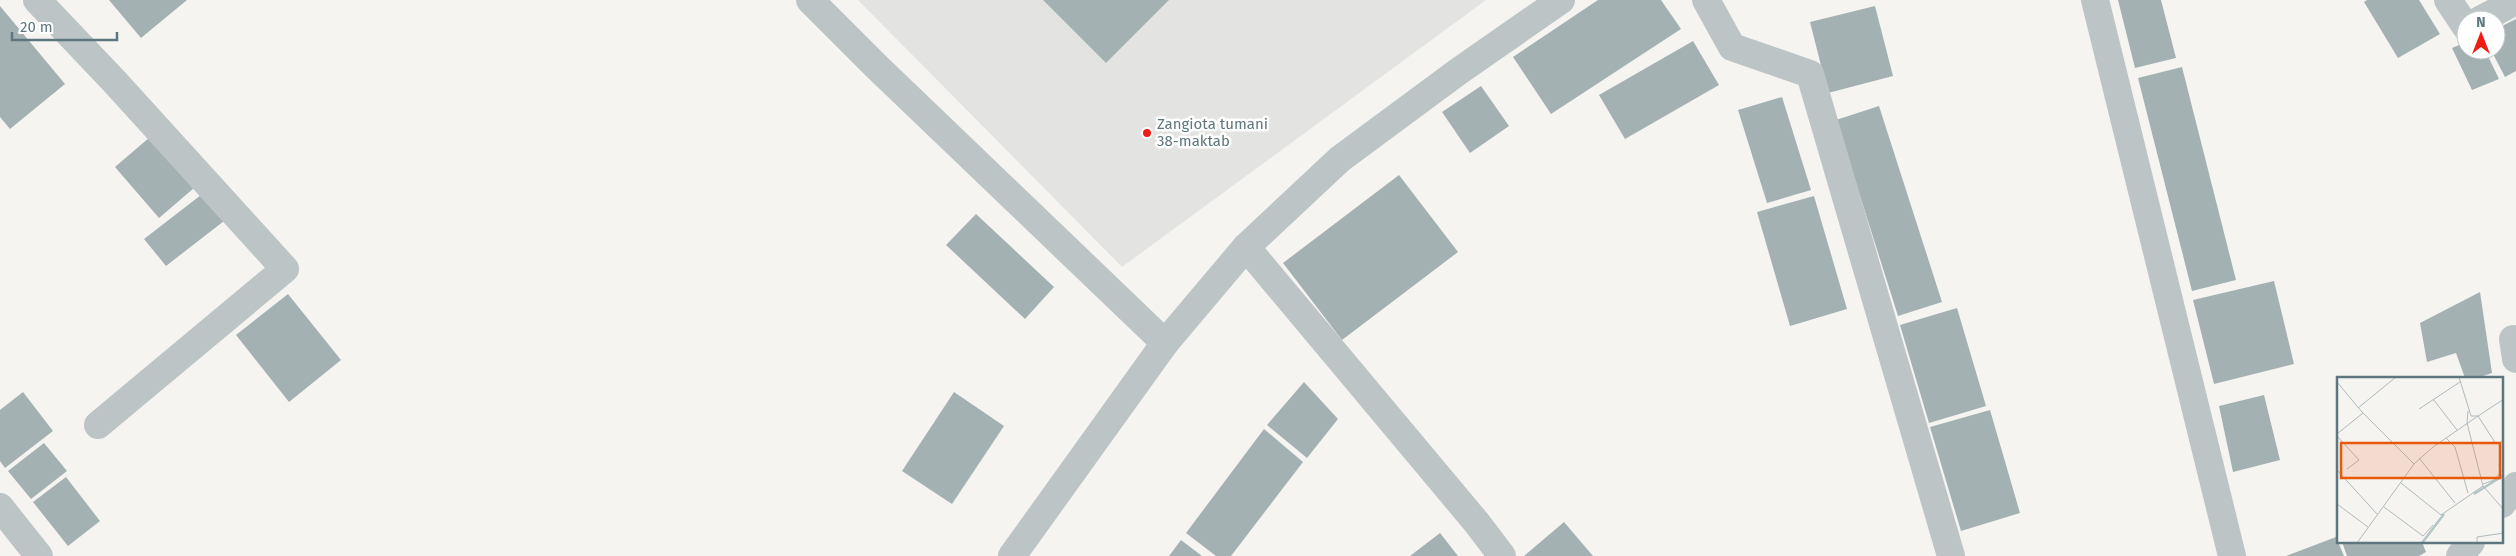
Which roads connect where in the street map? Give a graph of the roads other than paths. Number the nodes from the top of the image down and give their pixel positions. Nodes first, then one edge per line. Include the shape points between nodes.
1 (37, 0) edge
2 (810, 0) edge
3 (1561, 0) edge
4 (1706, 0) edge
5 (2095, 0) edge
6 (2448, 0) edge
7 (2516, 1) edge
8 (2499, 10) edge
9 (2456, 12) edge
10 (1246, 247) junction
11 (1164, 343) junction
12 (98, 425) dead end
13 (2516, 486) edge
14 (2504, 501) edge
15 (0, 507) edge
16 (2469, 544) edge
17 (38, 556) edge
18 (1012, 556) edge
19 (1502, 556) edge
20 (1951, 556) edge
21 (2232, 556) edge
22 (2460, 556) edge

1 - 12 street via 285,269
2 - 11 street
3 - 10 street via 1340,159
4 - 20 street via 1732,47 1810,74
5 - 21 street
6 - 9 street
7 - 8 street
10 - 11 street
10 - 19 street
11 - 18 street
13 - 14 street
15 - 17 street
16 - 22 street

